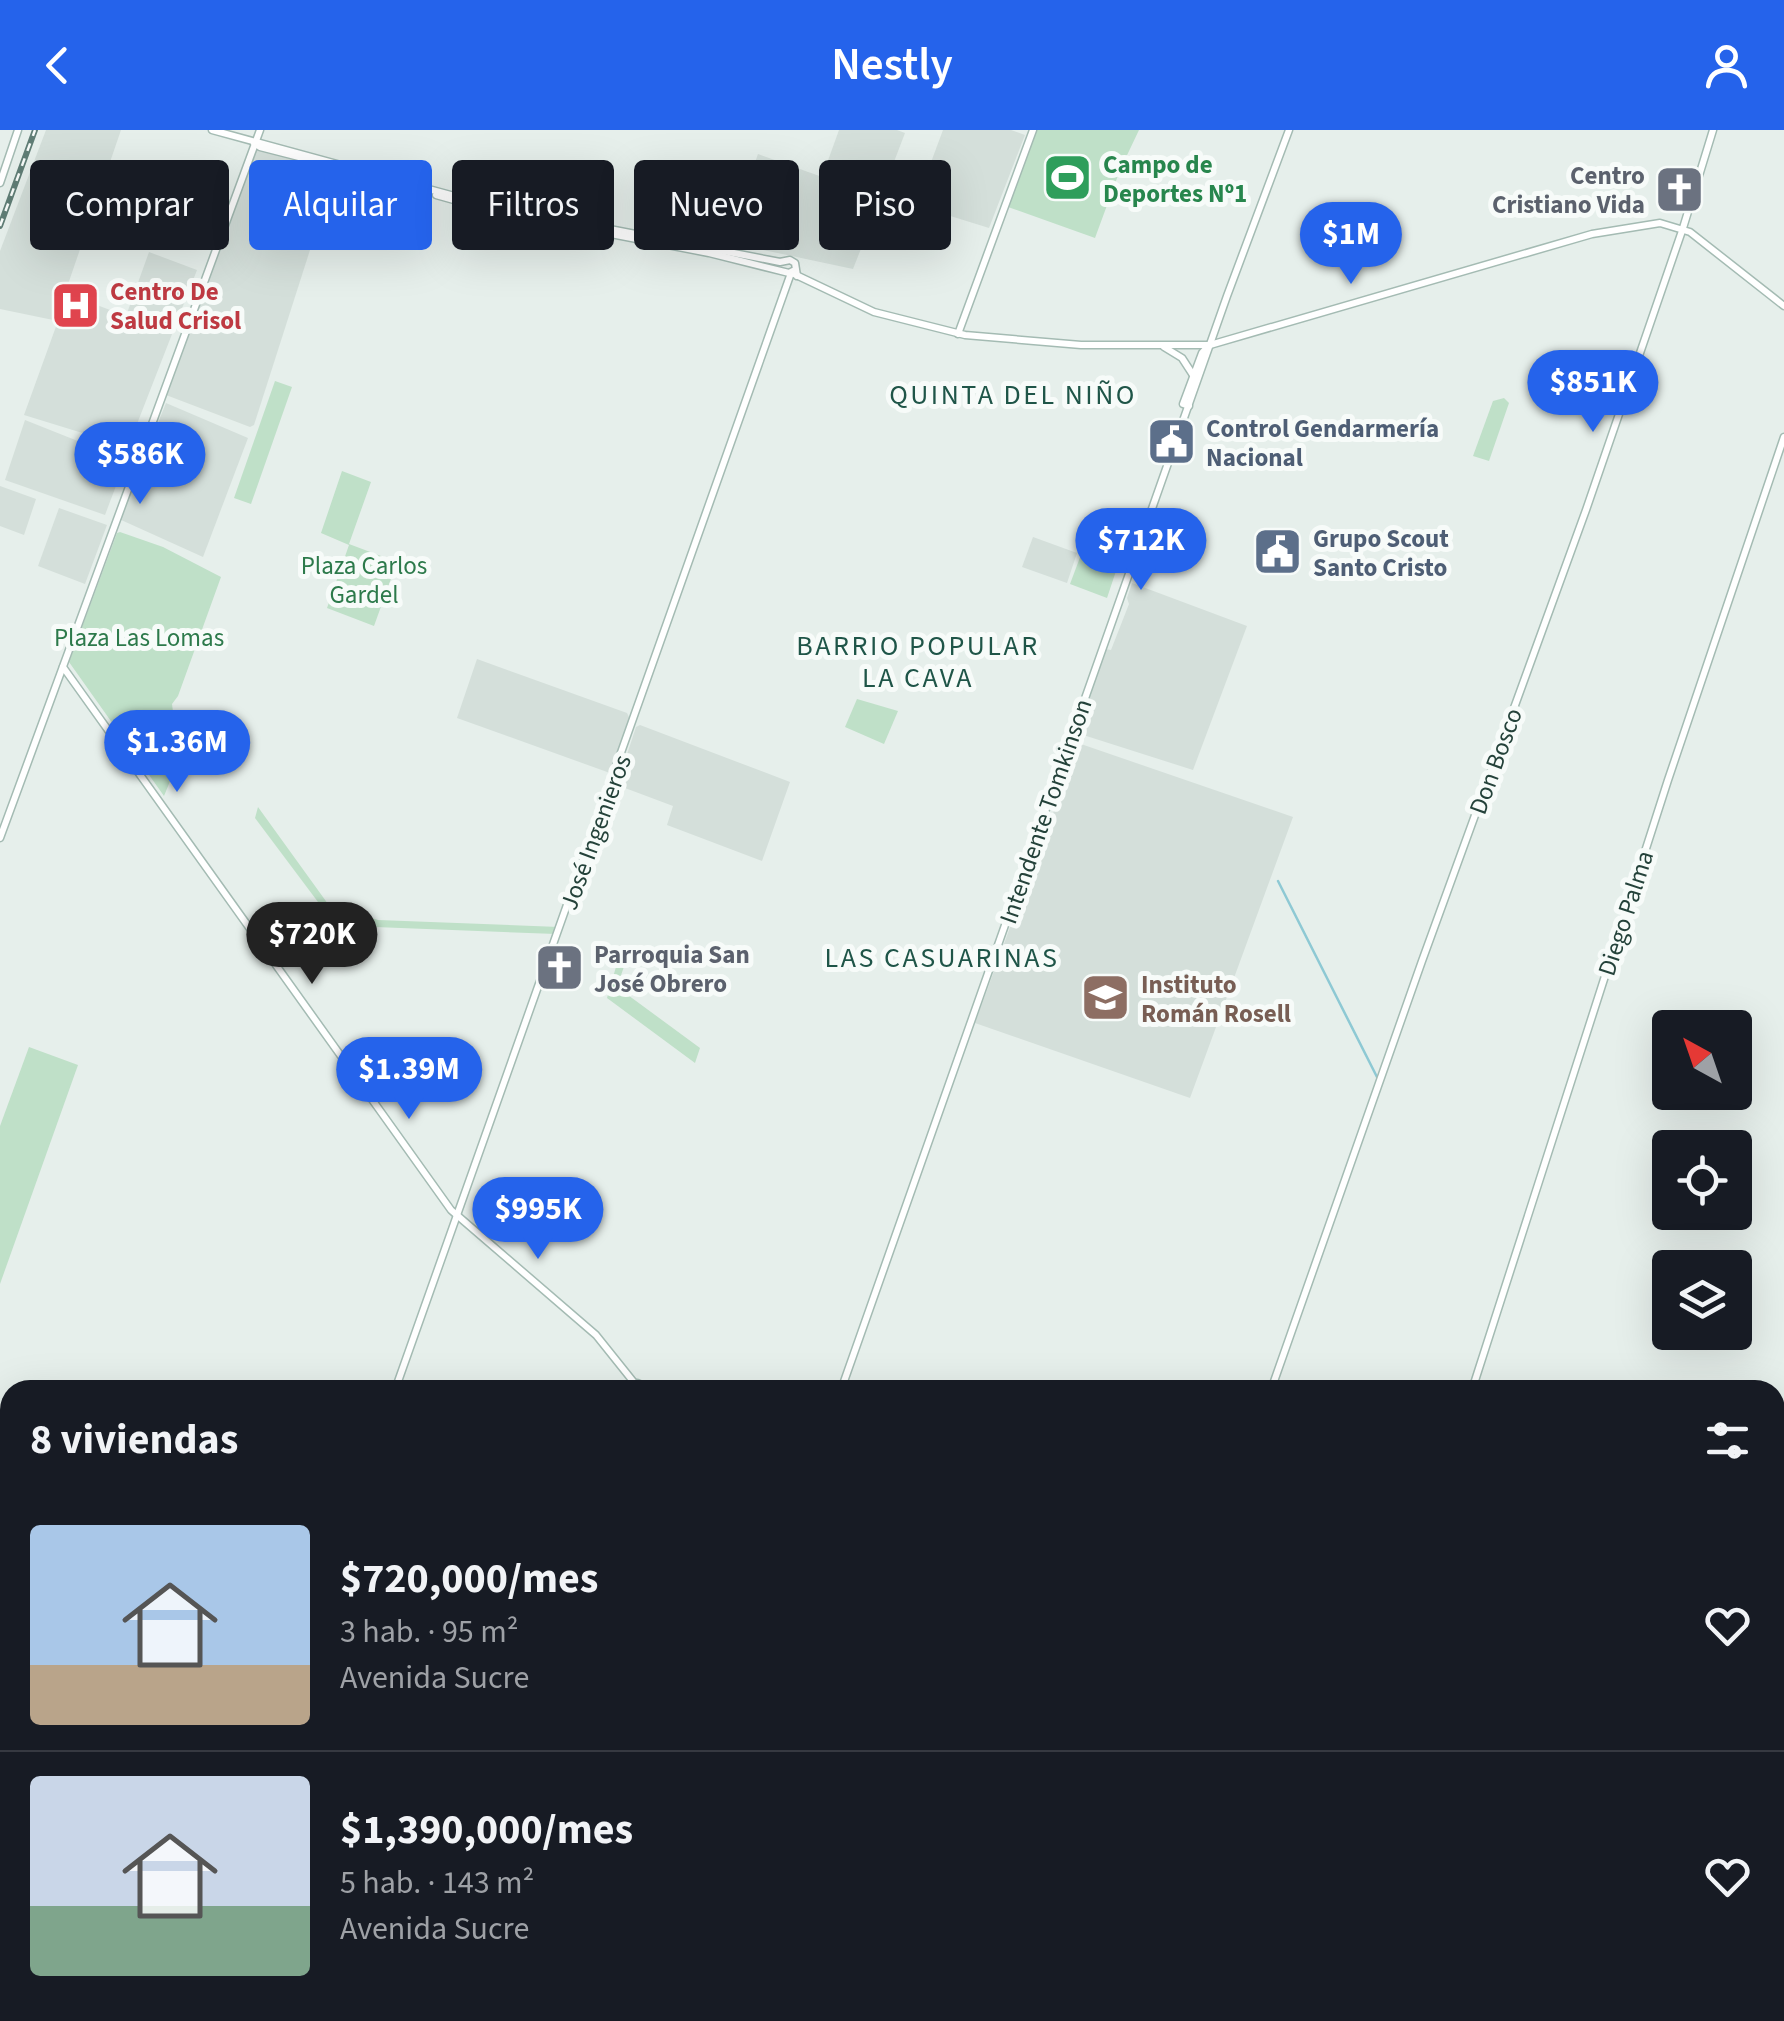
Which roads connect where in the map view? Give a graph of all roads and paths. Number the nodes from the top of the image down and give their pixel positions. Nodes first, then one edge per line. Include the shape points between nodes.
1 (18, 130) edge
2 (212, 130) edge
3 (260, 130) edge
4 (1032, 130) edge
5 (1289, 130) edge
6 (1713, 130) edge
7 (253, 142) junction
8 (0, 183) edge
9 (1683, 228) junction
10 (791, 271) junction
11 (1784, 306) edge
12 (958, 334) junction
13 (1210, 344) junction
14 (1163, 346) junction
15 (1193, 376) junction
16 (1186, 405) junction
17 (1784, 437) edge
18 (63, 667) junction
19 (0, 838) edge
20 (458, 1217) junction
21 (399, 1380) edge
22 (633, 1380) edge
23 (845, 1380) edge
24 (1275, 1380) edge
25 (1475, 1380) edge

1 - 8 main road
2 - 7 main road
3 - 7 main road
4 - 12 main road
5 - 13 main road, Intendente Tomkinson
6 - 9 main road, Don Bosco
7 - 10 main road via 491,206
7 - 18 main road
9 - 11 main road
9 - 13 main road via 1660,223 1592,234
9 - 24 main road, Don Bosco
10 - 12 main road via 874,312
10 - 20 main road, José Ingenieros
12 - 14 main road
13 - 14 main road
13 - 15 main road, Intendente Tomkinson
13 - 16 main road, Intendente Tomkinson
14 - 15 main road
15 - 16 main road, Intendente Tomkinson
16 - 23 main road, Intendente Tomkinson
17 - 25 main road, Diego Palma
18 - 19 main road
18 - 20 main road
20 - 21 main road, José Ingenieros
20 - 22 main road via 596,1335

